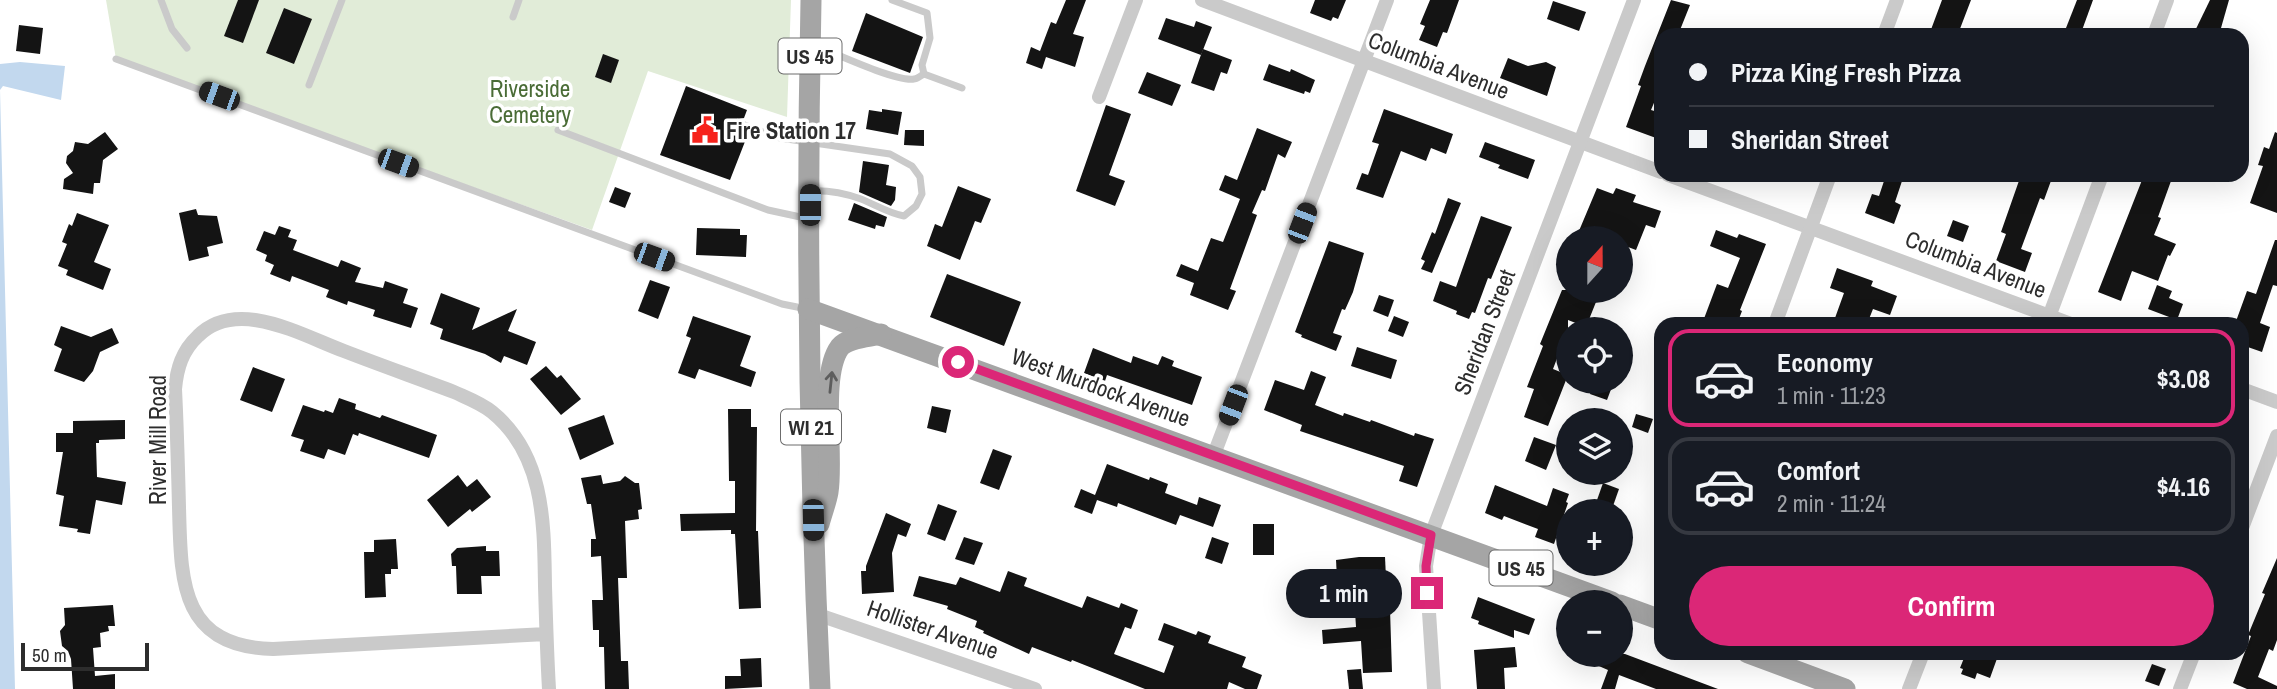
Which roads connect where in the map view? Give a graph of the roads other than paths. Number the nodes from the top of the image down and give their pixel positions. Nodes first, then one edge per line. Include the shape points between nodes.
1 (161, 0) edge
2 (342, 0) edge
3 (519, 0) edge
4 (811, 0) edge
5 (892, 0) edge
6 (1136, 0) edge
7 (1202, 0) edge
8 (1387, 0) edge
9 (1634, 0) edge
10 (1897, 0) edge
11 (2167, 0) edge
12 (513, 17) dead end
13 (1887, 28) edge
14 (2157, 28) edge
15 (810, 44) junction
16 (187, 48) dead end
17 (116, 59) dead end
18 (1364, 61) junction
19 (924, 74) junction
20 (309, 85) dead end
21 (962, 88) dead end
22 (1099, 97) dead end
23 (742, 124) dead end
24 (558, 130) dead end
25 (810, 143) junction
26 (1580, 144) junction
27 (1654, 170) edge
28 (1688, 182) edge
29 (1827, 182) edge
30 (2099, 182) edge
31 (810, 191) junction
32 (810, 219) junction
33 (1811, 226) junction
34 (808, 309) junction
35 (1778, 317) edge
36 (2040, 317) edge
37 (2049, 317) edge
38 (882, 334) junction
39 (2249, 392) edge
40 (2277, 402) edge
41 (2277, 436) edge
42 (1213, 457) junction
43 (2249, 510) edge
44 (1431, 535) junction
45 (813, 546) junction
46 (1580, 590) edge
47 (1633, 610) edge
48 (817, 614) junction
49 (1654, 617) edge
50 (546, 634) junction
51 (1767, 660) edge
52 (1920, 660) edge
53 (2191, 660) edge
54 (549, 689) edge
55 (820, 689) edge
56 (1035, 689) edge
57 (1434, 689) edge
58 (1845, 689) edge
59 (1909, 689) edge
60 (2180, 689) edge

1 - 16 lane via 172,29
2 - 20 lane
3 - 12 lane
4 - 15 main road, US 45
5 - 19 lane via 927,13 930,38
6 - 22 street
7 - 18 street, Columbia Avenue
8 - 18 street
9 - 26 street, Sheridan Street
10 - 13 street
11 - 14 street
15 - 19 lane via 897,76 914,79
15 - 25 main road, US 45
17 - 34 lane via 782,304
18 - 26 street, Columbia Avenue
18 - 42 street
19 - 21 lane
23 - 25 lane
24 - 32 lane via 768,210
25 - 31 main road, US 45
25 - 31 lane via 890,155 912,166 922,194 904,216 830,190
26 - 27 street, Columbia Avenue
26 - 44 street, Sheridan Street
28 - 33 street, Columbia Avenue
29 - 33 street
30 - 37 street
31 - 32 main road, US 45
32 - 34 main road, US 45
33 - 35 street
33 - 36 street, Columbia Avenue
34 - 38 main road, West Murdock Avenue / US 45
34 - 45 main road, WI 21
38 - 42 main road, West Murdock Avenue / US 45
45 -> 38 main road via 828,492 830,385 835,357 848,341
39 - 40 street
41 - 43 street
42 - 44 main road, West Murdock Avenue / US 45
44 - 46 main road, West Murdock Avenue / US 45
44 - 57 street, Sheridan Street via 1426,566
45 - 48 main road, WI 21
47 - 49 main road
48 - 55 main road, WI 21
48 - 56 street, Hollister Avenue
50 - 50 street, River Mill Road via 544,530 536,478 514,434 494,414 454,392 266,322 232,319 202,331 188,347 175,389 181,569 188,599 214,632 255,649
50 - 54 street, River Mill Road
51 - 58 main road
52 - 59 street
53 - 60 street

